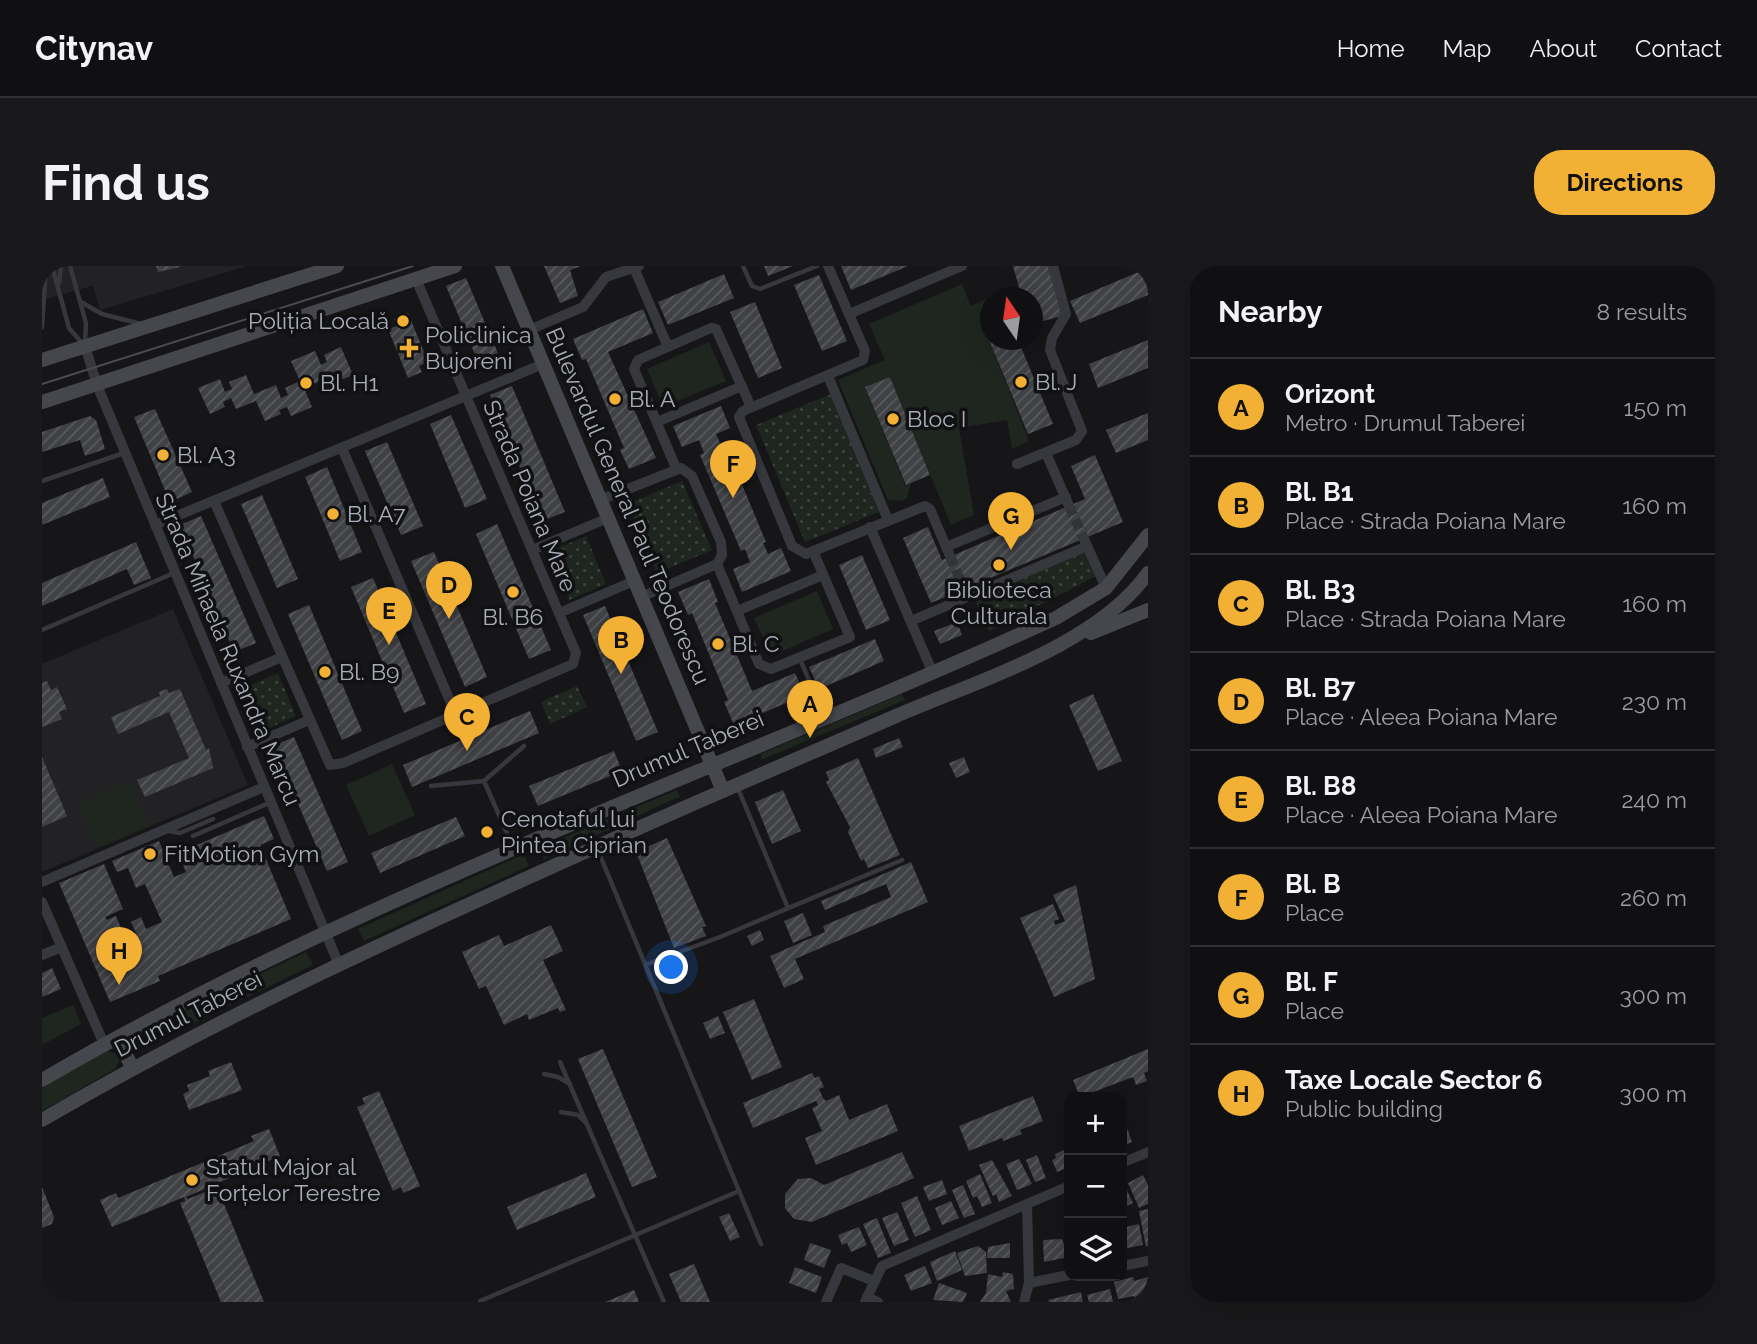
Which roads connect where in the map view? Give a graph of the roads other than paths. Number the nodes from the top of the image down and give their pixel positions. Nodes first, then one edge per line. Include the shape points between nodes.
1 (46, 266) edge
2 (52, 266) edge
3 (70, 266) edge
4 (337, 266) edge
5 (455, 266) edge
6 (502, 266) edge
7 (743, 266) edge
8 (817, 266) edge
9 (828, 266) edge
10 (962, 266) edge
11 (1053, 266) edge
12 (61, 267) edge
13 (636, 267) edge
14 (416, 279) junction
15 (42, 280) edge
16 (75, 284) junction
17 (58, 288) junction
18 (45, 293) junction
19 (80, 302) junction
20 (849, 314) junction
21 (149, 326) junction
22 (42, 327) edge
23 (529, 330) junction
24 (85, 346) junction
25 (668, 347) junction
26 (42, 360) edge
27 (543, 364) junction
28 (828, 376) junction
29 (97, 385) junction
30 (742, 386) junction
31 (466, 396) junction
32 (42, 402) edge
33 (751, 407) junction
34 (657, 422) junction
35 (342, 448) junction
36 (125, 453) junction
37 (1046, 453) junction
38 (1017, 464) dead end
39 (676, 468) junction
40 (42, 481) edge
41 (600, 500) junction
42 (214, 501) junction
43 (608, 518) junction
44 (888, 520) junction
45 (155, 526) junction
46 (870, 527) junction
47 (1148, 536) edge
48 (532, 550) junction
49 (813, 551) junction
50 (717, 564) junction
51 (175, 573) junction
52 (1119, 574) junction
53 (823, 575) junction
54 (1146, 579) edge
55 (634, 581) junction
56 (1105, 588) junction
57 (641, 597) junction
58 (1148, 610) edge
59 (737, 611) junction
60 (559, 613) junction
61 (911, 621) junction
62 (42, 630) edge
63 (282, 657) junction
64 (799, 659) junction
65 (1025, 660) junction
66 (932, 671) junction
67 (906, 682) junction
68 (221, 683) junction
69 (917, 707) junction
70 (456, 715) junction
71 (824, 716) junction
72 (309, 720) junction
73 (524, 746) dead end
74 (247, 747) junction
75 (712, 764) junction
76 (484, 781) junction
77 (431, 786) dead end
78 (264, 787) junction
79 (730, 788) junction
80 (271, 803) junction
81 (213, 819) dead end
82 (165, 830) junction
83 (193, 836) dead end
84 (513, 848) junction
85 (597, 848) junction
86 (902, 860) dead end
87 (42, 882) edge
88 (42, 902) edge
89 (788, 908) junction
90 (326, 935) junction
91 (62, 947) junction
92 (42, 955) edge
93 (339, 965) junction
94 (645, 965) junction
95 (110, 1041) junction
96 (560, 1062) dead end
97 (132, 1067) junction
98 (544, 1074) dead end
99 (42, 1080) edge
100 (570, 1085) junction
101 (561, 1112) dead end
102 (42, 1120) edge
103 (588, 1125) junction
104 (1148, 1152) edge
105 (1127, 1161) edge
106 (1064, 1188) edge
107 (739, 1191) junction
108 (1027, 1204) junction
109 (636, 1235) junction
110 (761, 1244) dead end
111 (1148, 1261) edge
112 (1127, 1265) edge
113 (1064, 1276) edge
114 (874, 1281) junction
115 (1029, 1283) junction
116 (866, 1300) edge
117 (480, 1301) edge
118 (664, 1302) edge
119 (826, 1302) edge
120 (878, 1302) edge
121 (1024, 1302) edge

1 - 18 lane
2 - 17 lane
3 - 16 lane
4 - 21 main road
5 - 14 main road
6 - 23 main road, Bulevardul General Paul Teodorescu
7 - 8 lane via 757,289
9 - 20 street
10 - 20 street
11 - 37 street via 1066,314 1050,350 1082,431 1076,440
12 - 16 lane
12 - 17 lane
13 - 23 street via 606,277 583,307
13 - 25 street
14 - 29 main road
14 - 31 street, Strada Poiana Mare
15 - 18 lane
16 - 19 lane
17 - 24 lane via 69,328
18 - 22 lane
19 - 21 lane via 102,314
19 - 24 lane via 86,323
20 - 28 street via 865,357
21 - 24 main road
23 - 27 main road, Bulevardul General Paul Teodorescu
24 - 26 main road
24 - 29 street, Strada Mihaela Ruxandra Marcu
25 - 30 street via 716,329
25 - 34 street via 634,364
27 - 31 street
27 - 41 main road, Bulevardul General Paul Teodorescu
28 - 33 street
28 - 44 street
29 - 32 main road
29 - 36 street, Strada Mihaela Ruxandra Marcu
30 - 33 street
30 - 34 street
31 - 35 street
31 - 48 street, Strada Poiana Mare
33 - 49 street via 741,413 740,420 792,546 800,553
34 - 39 street
35 - 42 street
35 - 70 street
36 - 40 lane
36 - 45 street, Strada Mihaela Ruxandra Marcu
37 - 38 street
37 - 44 street via 1068,501 948,552 928,507 922,505
39 - 41 street
39 - 50 street via 692,476 721,542
41 - 43 main road, Bulevardul General Paul Teodorescu
42 - 45 street
42 - 63 street, Strada Poiana Mare
43 - 48 street
43 - 55 main road, Bulevardul General Paul Teodorescu
44 - 46 street
45 - 51 street, Strada Mihaela Ruxandra Marcu
46 - 49 street
46 - 61 street
47 - 52 main road, Drumul Taberei
48 - 60 street, Strada Poiana Mare
49 - 53 street
50 - 57 street
50 - 59 street
51 - 62 lane
51 - 68 street, Strada Mihaela Ruxandra Marcu
52 - 54 main road
52 - 56 main road, Drumul Taberei
53 - 59 street
53 - 64 street via 849,637
54 - 65 main road, Drumul Taberei via 1096,623
55 - 57 main road, Bulevardul General Paul Teodorescu
55 - 60 street, Strada Poiana Mare
56 - 61 street via 1085,542
56 - 66 main road, Drumul Taberei via 1056,618
57 - 75 main road, Bulevardul General Paul Teodorescu
58 - 65 main road
59 - 64 street via 762,667 776,668
60 - 70 street, Strada Poiana Mare via 576,653 573,664
61 - 66 street
63 - 68 street
63 - 72 street, Strada Poiana Mare
64 - 71 lane
65 - 69 main road, Drumul Taberei
66 - 67 main road, Drumul Taberei
67 - 69 main road
67 - 71 main road, Drumul Taberei
68 - 74 street, Strada Mihaela Ruxandra Marcu
69 - 79 main road, Drumul Taberei
70 - 72 street, Strada Poiana Mare via 335,766 327,761
71 - 75 main road, Drumul Taberei
72 - 74 street
73 - 76 lane
74 - 78 street, Strada Mihaela Ruxandra Marcu
75 - 79 main road, Bulevardul General Paul Teodorescu
75 - 84 main road, Drumul Taberei
76 - 77 lane
76 - 84 lane
78 - 80 street, Strada Mihaela Ruxandra Marcu
78 - 82 street
79 - 85 main road, Drumul Taberei
79 - 89 lane
80 - 83 lane
80 - 90 street, Strada Mihaela Ruxandra Marcu
81 - 82 lane via 180,833
82 - 87 street
84 - 90 main road, Drumul Taberei
85 - 93 main road, Drumul Taberei
85 - 94 lane
86 - 89 lane
88 - 91 street
89 - 94 lane
90 - 93 street, Strada Mihaela Ruxandra Marcu
90 - 95 main road, Drumul Taberei
91 - 92 street
91 - 95 street
93 - 97 main road, Drumul Taberei
94 - 107 lane
95 - 97 main road
95 - 99 main road, Drumul Taberei
96 - 100 lane
97 - 102 main road, Drumul Taberei
98 - 100 lane
100 - 103 lane
101 - 103 lane via 578,1115
103 - 109 lane
104 - 105 street
106 - 108 street
107 - 109 lane
107 - 110 lane
108 - 114 street via 882,1266
108 - 115 street
109 - 117 lane
109 - 118 lane
111 - 112 street
113 - 115 street
114 - 116 street
114 - 119 street via 841,1268
115 - 121 street
116 - 120 street

